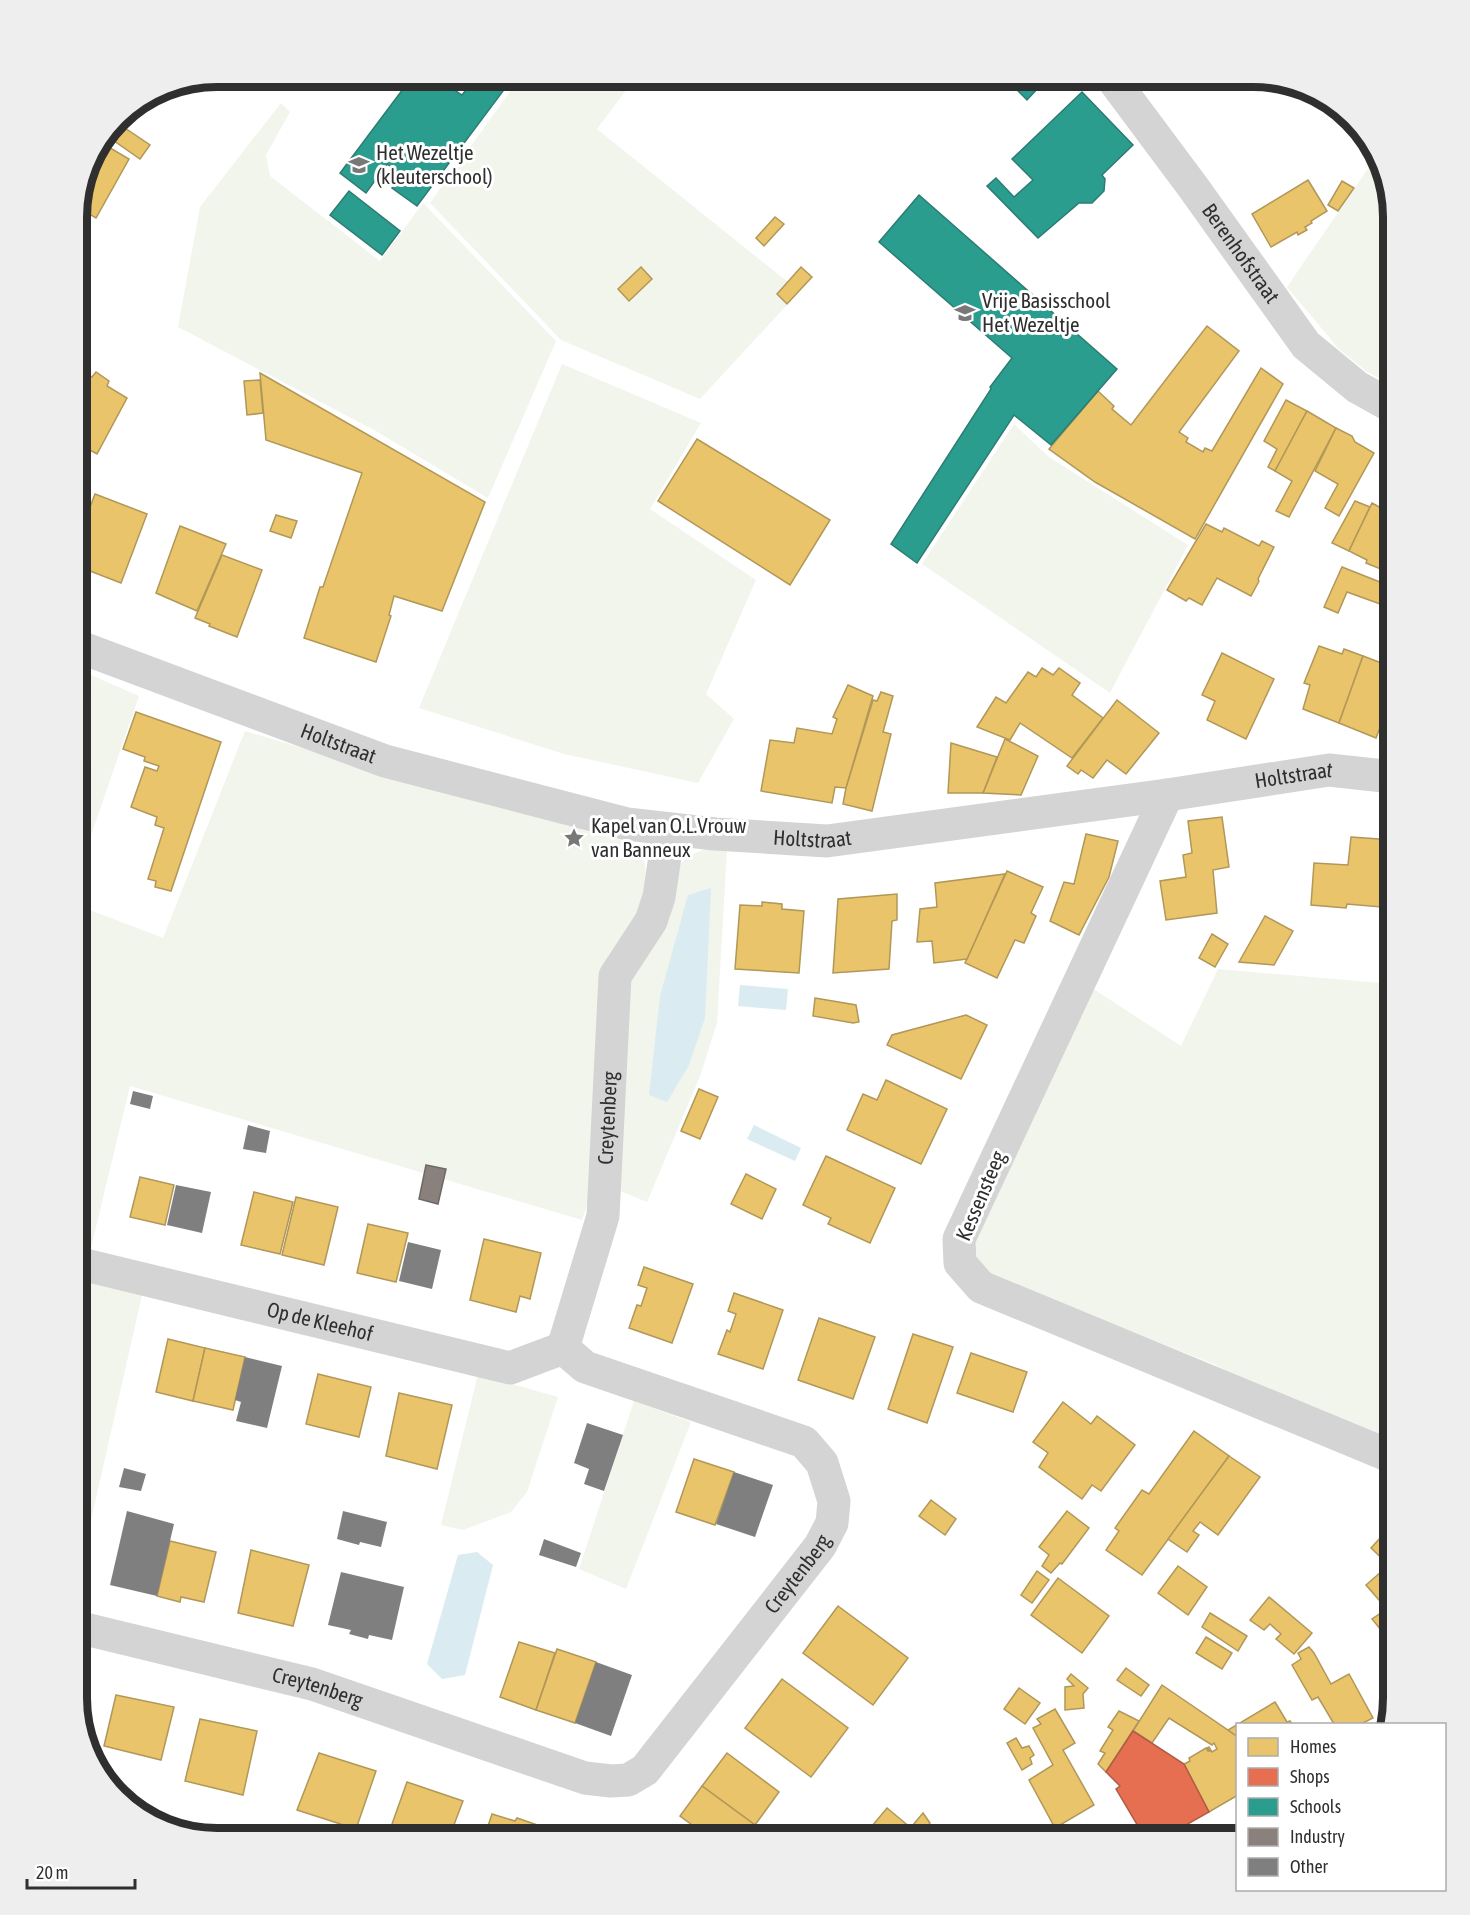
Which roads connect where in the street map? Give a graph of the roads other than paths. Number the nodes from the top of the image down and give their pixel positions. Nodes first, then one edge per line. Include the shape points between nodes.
1 (1118, 87) edge
2 (1383, 401) edge
3 (87, 650) edge
4 (1383, 776) edge
5 (1167, 795) junction
6 (669, 829) junction
7 (87, 1265) edge
8 (563, 1348) junction
9 (1383, 1454) edge
10 (87, 1630) edge

1 - 2 street, Berenhofstraat via 1306,345 1357,387
3 - 6 street, Holtstraat via 385,761 627,824
4 - 5 street, Holtstraat via 1329,770
5 - 6 street, Holtstraat via 827,841
5 - 9 street, Kessensteeg via 959,1239 960,1263 981,1287
6 - 8 street, Creytenberg via 651,921 615,976 603,1216
7 - 8 street, Op de Kleehof via 510,1368
8 - 10 street, Creytenberg via 585,1367 804,1442 822,1463 834,1501 832,1523 820,1546 645,1770 628,1780 585,1778 312,1684

